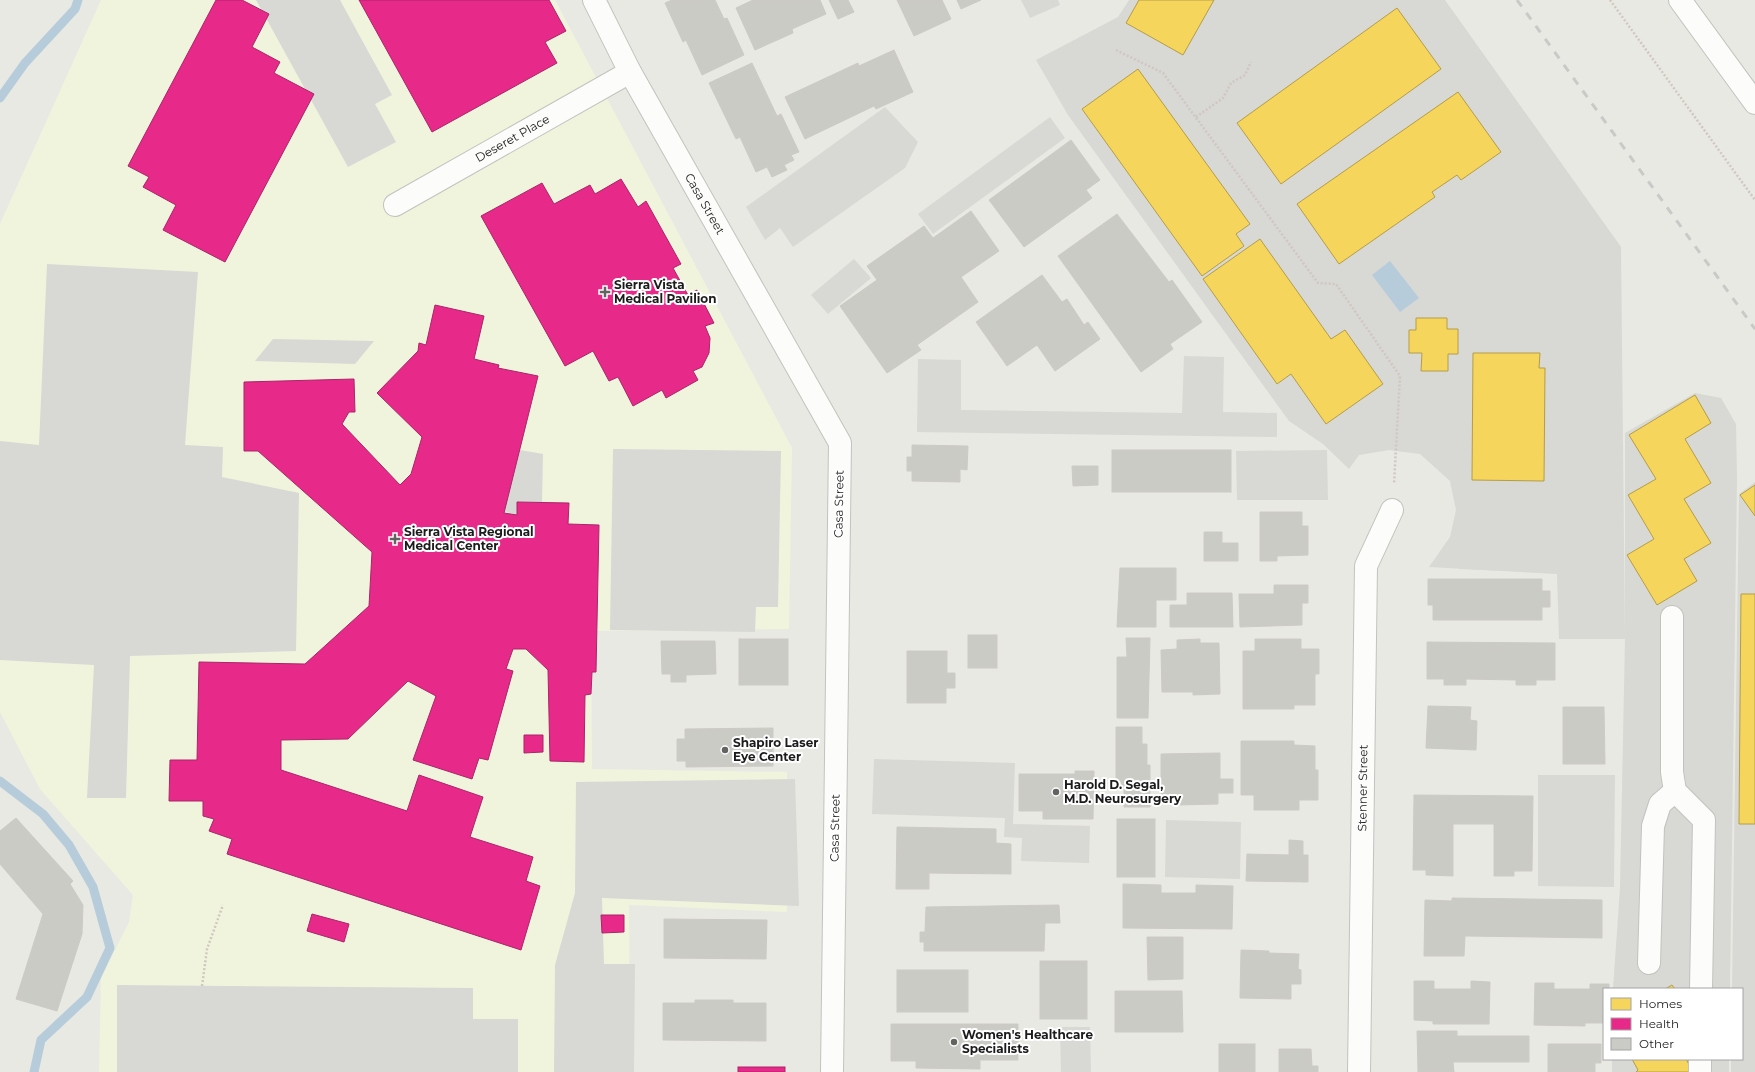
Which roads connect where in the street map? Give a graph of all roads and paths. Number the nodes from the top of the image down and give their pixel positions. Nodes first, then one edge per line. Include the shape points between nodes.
1 (594, 0) edge
2 (1610, 0) edge
3 (1680, 0) edge
4 (1116, 50) dead end
5 (1251, 62) dead end
6 (630, 72) junction
7 (1755, 104) edge
8 (1196, 118) junction
9 (1755, 200) edge
10 (395, 205) dead end
11 (1392, 510) joint
12 (1672, 617) dead end
13 (1676, 791) junction
14 (224, 905) dead end
15 (1649, 963) dead end
16 (202, 986) dead end
17 (1701, 988) edge
18 (1700, 1060) edge
19 (832, 1072) edge
20 (1359, 1072) edge
21 (1700, 1072) edge

1 - 6 street, Casa Street
2 - 9 path
3 - 7 street
4 - 8 path via 1163,73
5 - 8 path via 1245,75 1231,83 1223,98
6 - 10 street, Deseret Place
6 - 19 street, Casa Street via 840,443
8 - 11 path via 1318,283 1336,284 1400,376
11 - 20 street, Stenner Street via 1366,566
12 - 13 street via 1672,772
13 - 15 street via 1660,804 1653,826
13 - 17 street via 1704,820
14 - 16 path via 207,949
18 - 21 street

